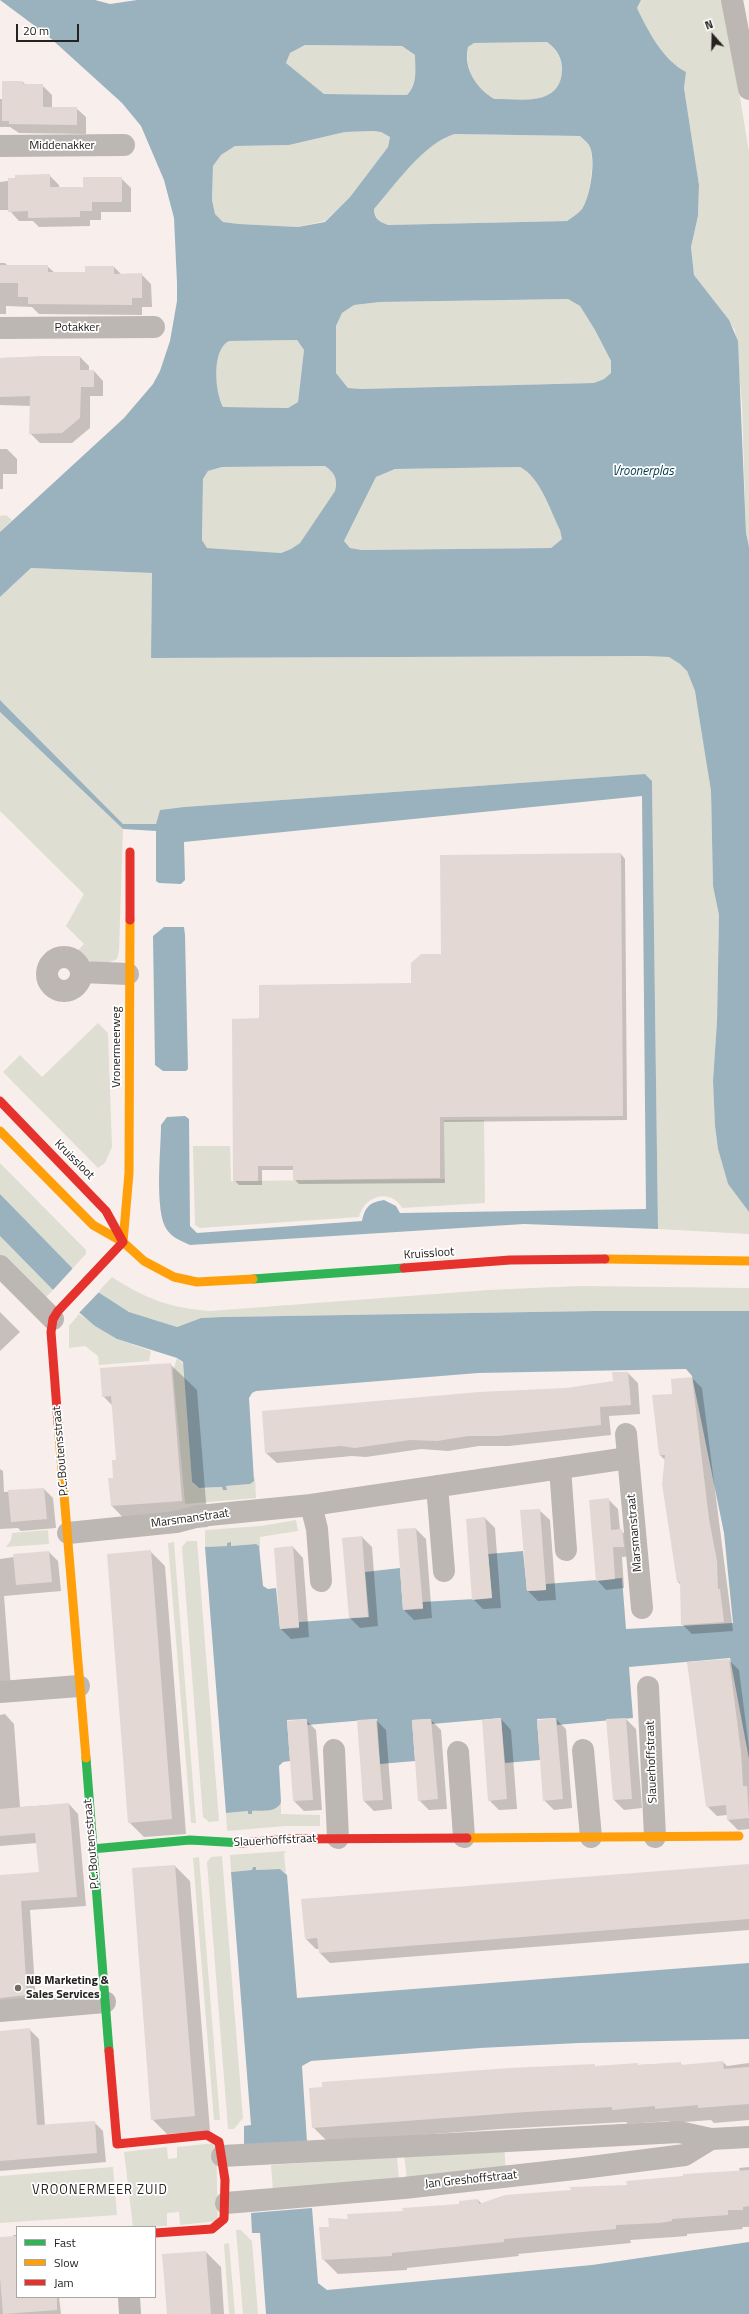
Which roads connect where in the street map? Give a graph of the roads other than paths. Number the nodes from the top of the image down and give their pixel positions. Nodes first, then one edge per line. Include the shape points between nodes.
1 (732, 0) edge
2 (749, 89) edge
3 (0, 146) edge
4 (124, 146) dead end
5 (154, 327) dead end
6 (0, 328) edge
7 (130, 852) dead end
8 (82, 972) dead end
9 (128, 974) junction
10 (0, 1101) edge
11 (0, 1131) edge
12 (123, 1242) junction
13 (749, 1261) edge
14 (0, 1266) edge
15 (59, 1311) junction
16 (626, 1434) dead end
17 (628, 1458) junction
18 (560, 1468) junction
19 (436, 1486) junction
20 (311, 1505) junction
21 (68, 1533) junction
22 (566, 1550) dead end
23 (444, 1571) dead end
24 (321, 1582) dead end
25 (642, 1608) dead end
26 (80, 1686) junction
27 (648, 1688) dead end
28 (0, 1692) edge
29 (334, 1750) dead end
30 (583, 1750) dead end
31 (458, 1752) dead end
32 (739, 1836) dead end
33 (464, 1837) junction
34 (590, 1837) junction
35 (655, 1837) junction
36 (338, 1838) junction
37 (92, 1849) junction
38 (105, 2002) junction
39 (0, 2011) edge
40 (749, 2137) edge
41 (711, 2139) junction
42 (222, 2156) junction
43 (226, 2203) junction
44 (156, 2233) edge
45 (129, 2298) edge
46 (130, 2314) edge

1 - 2 street
3 - 4 street, Middenakker
5 - 6 street, Potakker
7 - 9 street, Vronermeerweg
8 - 9 street
9 - 12 street, Vronermeerweg via 129,1173
10 - 12 street, Kruissloot via 106,1211
11 - 12 street, Kruissloot via 93,1225
12 - 13 street, Kruissloot via 144,1261 174,1277 204,1282 517,1260 651,1258
12 - 15 street
14 - 15 street
15 - 21 street, P.C.Boutensstraat via 52,1339
16 - 17 street, Marsmanstraat
17 - 18 street, Marsmanstraat
17 - 25 street, Marsmanstraat
18 - 19 street, Marsmanstraat
18 - 22 street
19 - 20 street, Marsmanstraat
19 - 23 street
20 - 21 street, Marsmanstraat
20 - 24 street via 317,1529
21 - 26 street, P.C.Boutensstraat
26 - 28 street
26 - 37 street, P.C.Boutensstraat
27 - 35 street, Slauerhoffstraat
29 - 36 street
30 - 34 street
31 - 33 street
32 - 35 street, Slauerhoffstraat
33 - 34 street, Slauerhoffstraat
33 - 36 street, Slauerhoffstraat
34 - 35 street, Slauerhoffstraat
36 - 37 street, Slauerhoffstraat via 232,1844 190,1840
37 - 38 street, P.C.Boutensstraat
38 - 39 street
38 - 42 street, P.C.Boutensstraat via 117,2144 207,2135 219,2142
40 - 41 street, Jan Greshoffstraat
41 - 42 street, Jan Greshoffstraat via 679,2132
41 - 43 street, Jan Greshoffstraat via 685,2155 404,2188
42 - 43 street
43 - 44 street via 224,2219 212,2228
45 - 46 street

